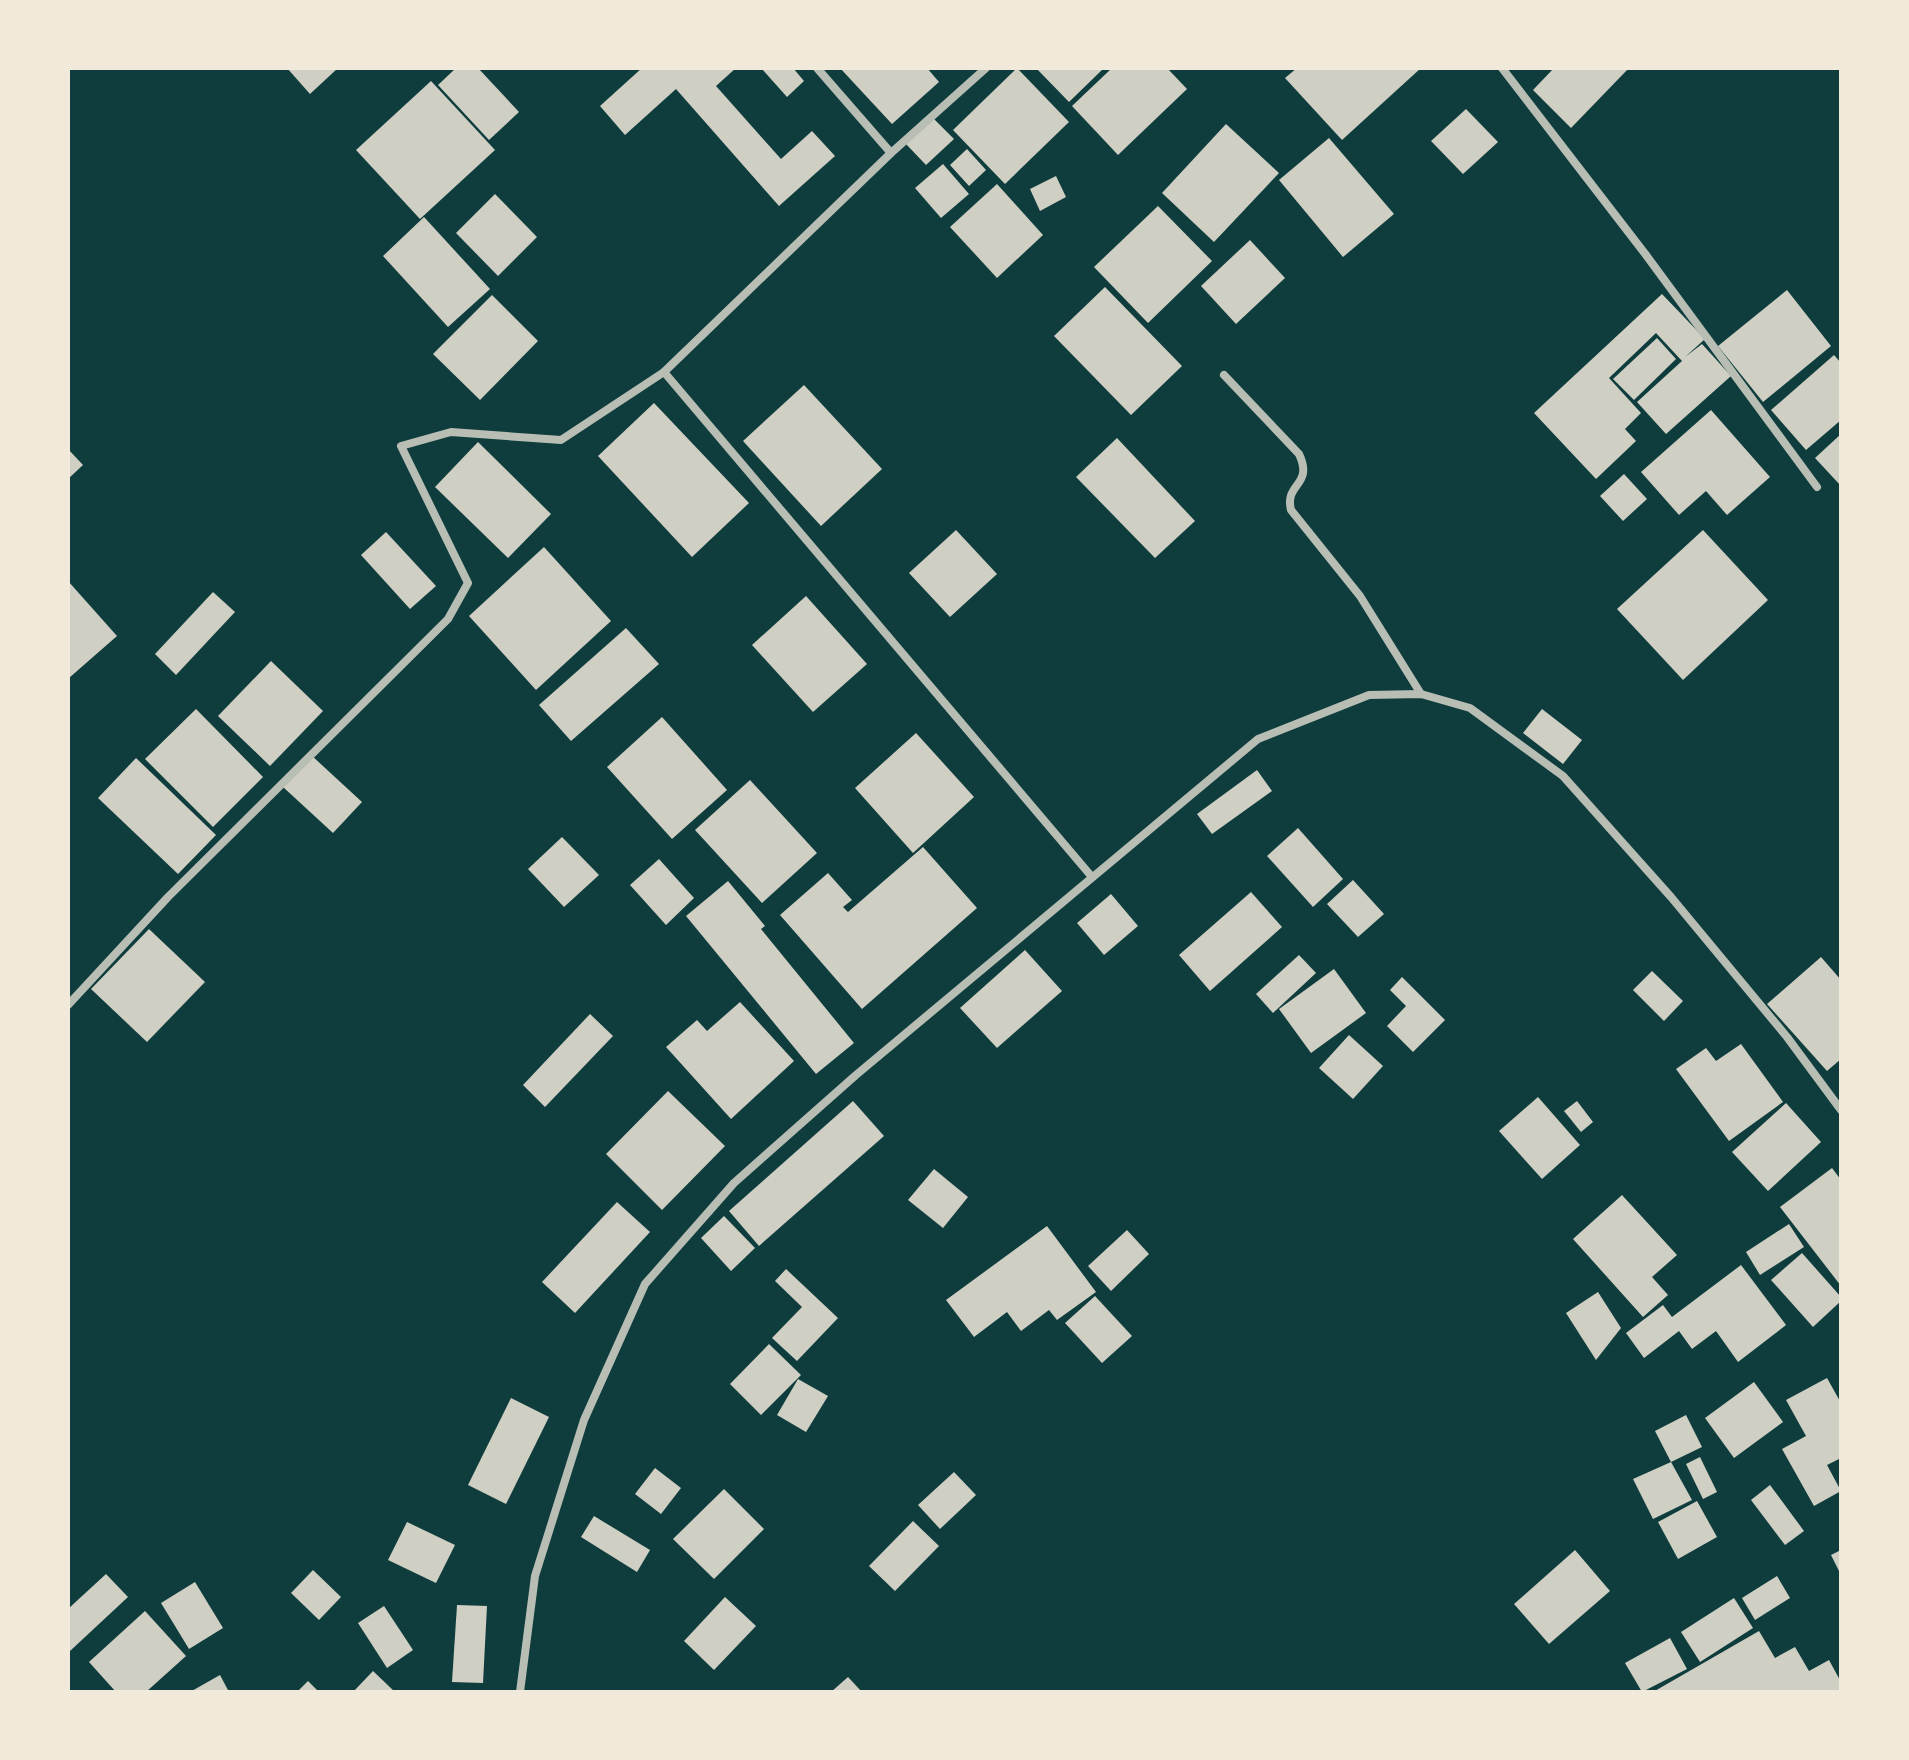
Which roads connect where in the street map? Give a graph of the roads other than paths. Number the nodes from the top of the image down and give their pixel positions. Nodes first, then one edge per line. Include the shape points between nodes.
1 (817, 68) edge
2 (986, 68) edge
3 (1504, 69) edge
4 (891, 153) junction
5 (664, 372) junction
6 (1224, 375) dead end
7 (1817, 487) dead end
8 (1421, 694) junction
9 (1092, 877) junction
10 (68, 1005) edge
11 (1841, 1110) edge
12 (520, 1692) edge

1 - 4 street
2 - 4 street
3 - 7 street
4 - 5 street
5 - 9 street
5 - 10 street via 561,440 451,432 401,446 468,583 448,619 168,897
6 - 8 street via 1299,454 1305,474 1293,491 1291,510 1360,596
8 - 9 street via 1369,695 1258,739
8 - 11 street via 1470,708 1563,776 1671,897
9 - 12 street via 734,1183 645,1284 584,1420 535,1576

